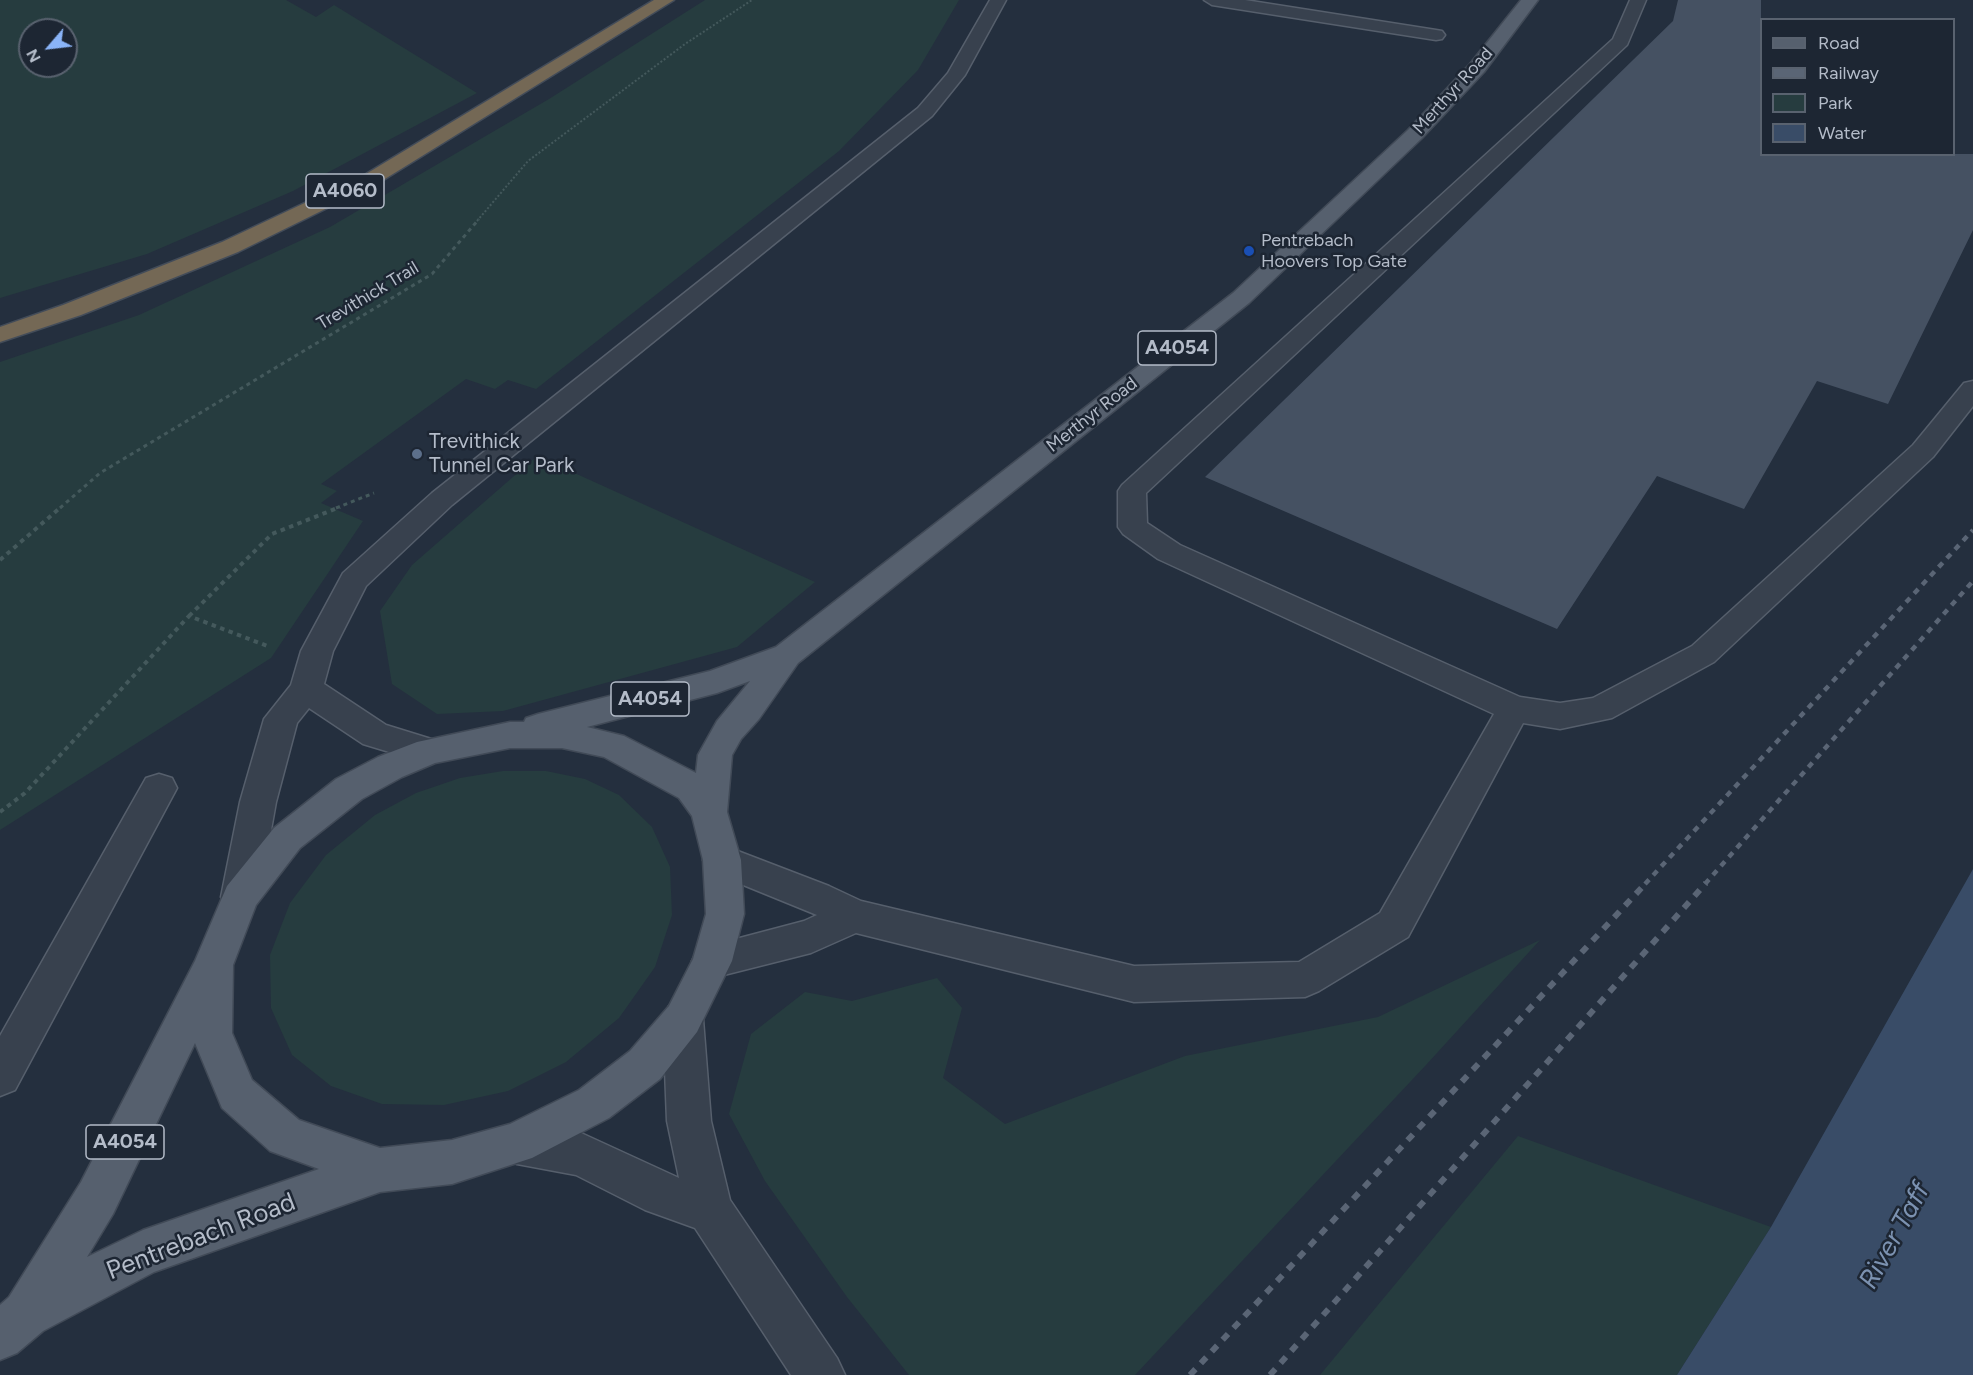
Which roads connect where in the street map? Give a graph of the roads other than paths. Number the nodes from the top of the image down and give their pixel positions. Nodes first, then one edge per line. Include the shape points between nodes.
1 (666, 0) edge
2 (998, 0) edge
3 (1212, 0) edge
4 (1530, 0) edge
5 (1638, 0) edge
6 (1436, 35) dead end
7 (0, 335) edge
8 (1973, 389) edge
9 (787, 655) junction
10 (306, 689) junction
11 (1514, 710) junction
12 (510, 735) junction
13 (429, 751) junction
14 (159, 788) dead end
15 (709, 812) junction
16 (722, 860) junction
17 (240, 897) junction
18 (854, 916) junction
19 (712, 961) junction
20 (213, 965) junction
21 (683, 1018) junction
22 (0, 1076) edge
23 (517, 1143) junction
24 (380, 1170) junction
25 (710, 1211) junction
26 (13, 1325) edge
27 (808, 1359) edge

1 - 7 highway, A4060 via 372,178 230,247
2 - 10 street via 956,75 924,112 442,499 354,580 317,651
3 - 6 street
4 - 9 main road, Merthyr Road / A4054 via 1477,68 1415,134 1241,298
5 - 11 street via 1621,41 1132,491 1133,527 1168,552
8 - 11 street via 1923,451 1703,654 1600,709 1560,716
9 - 12 main road, Merthyr Road / A4054 via 717,681
9 - 15 main road, Merthyr Road / A4054 via 715,754
10 - 13 street via 375,735
10 - 17 street via 281,719 258,802
11 - 18 street via 1394,924 1305,979 1134,984
12 - 13 main road, Pentrebach Road
12 - 15 main road via 562,735 612,745 692,788
13 - 17 main road, Pentrebach Road via 349,789 288,838
14 - 22 street
15 - 16 main road
16 - 18 street
16 - 19 main road via 725,914
17 - 20 main road, Pentrebach Road
18 - 19 street via 811,936
19 - 21 main road
20 - 24 main road via 211,1033 237,1094 285,1137
20 - 26 main road, Pentrebach Road / A4054 via 98,1198
21 - 23 main road via 645,1065 594,1104
21 - 25 street via 689,1121
23 - 24 main road via 452,1162
23 - 25 street via 581,1154 661,1194
24 - 26 main road, Pentrebach Road / A4054 via 143,1253
25 - 27 street

